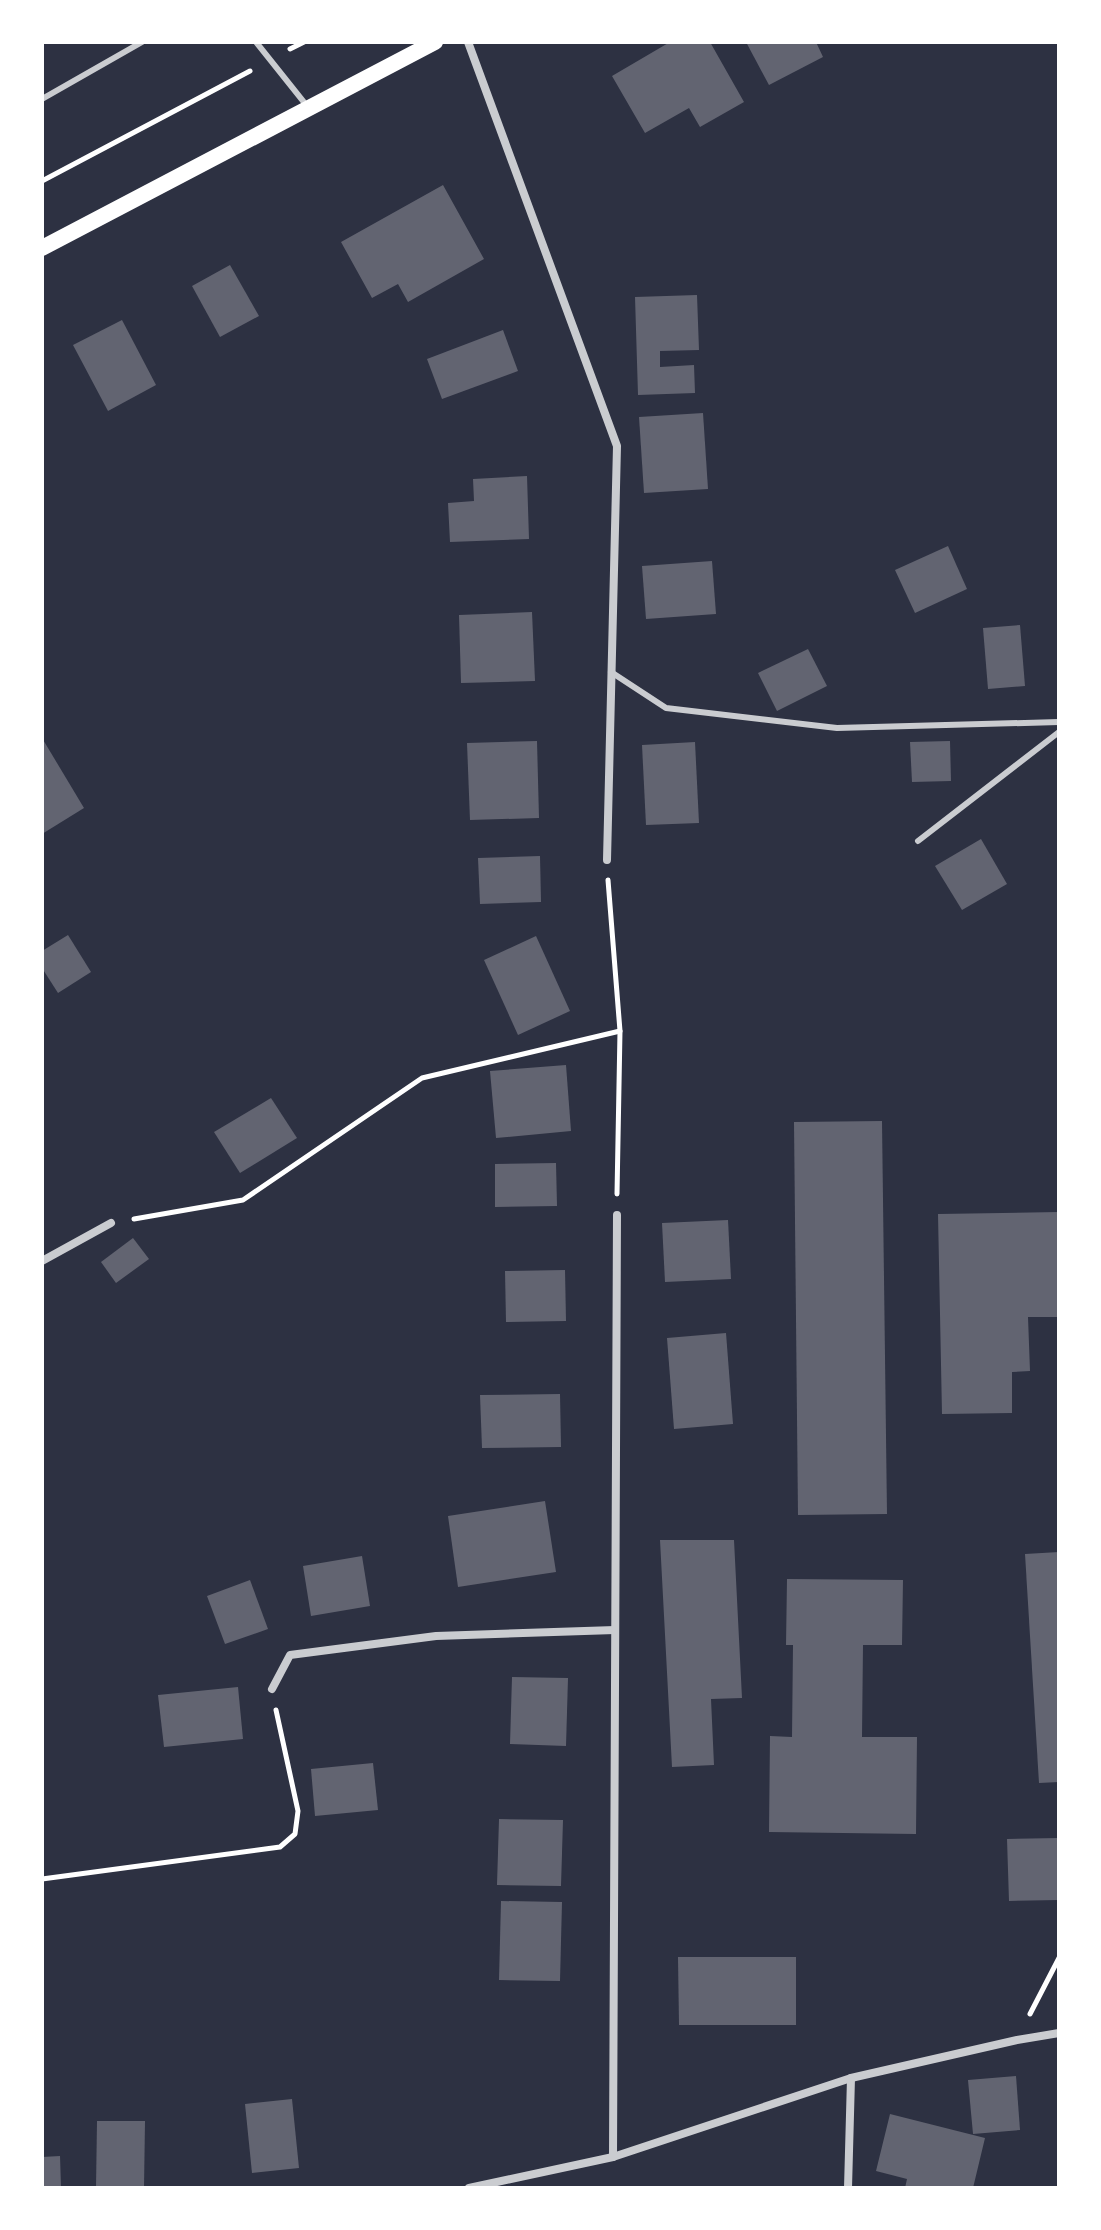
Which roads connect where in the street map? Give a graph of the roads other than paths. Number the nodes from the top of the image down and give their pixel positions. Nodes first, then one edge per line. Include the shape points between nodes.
1 (142, 42) edge
2 (256, 42) edge
3 (435, 42) edge
4 (468, 42) edge
5 (42, 99) edge
6 (309, 108) junction
7 (42, 248) edge
8 (611, 672) junction
9 (1059, 722) edge
10 (1059, 732) edge
11 (918, 841) dead end
12 (607, 860) road end
13 (617, 1215) road end
14 (111, 1223) road end
15 (42, 1261) edge
16 (615, 1630) junction
17 (272, 1689) road end
18 (1059, 2033) edge
19 (851, 2078) junction
20 (613, 2157) junction
21 (469, 2188) edge
22 (848, 2188) edge

1 - 5 lane
2 - 6 lane
3 - 6 main road
4 - 8 street via 617,446
6 - 7 main road
8 - 9 lane via 666,708 837,728
8 - 12 street
10 - 11 lane
13 - 16 street
14 - 15 street
16 - 17 street via 436,1636 290,1655
16 - 20 street
18 - 19 street
19 - 20 street
19 - 22 street
20 - 21 street

